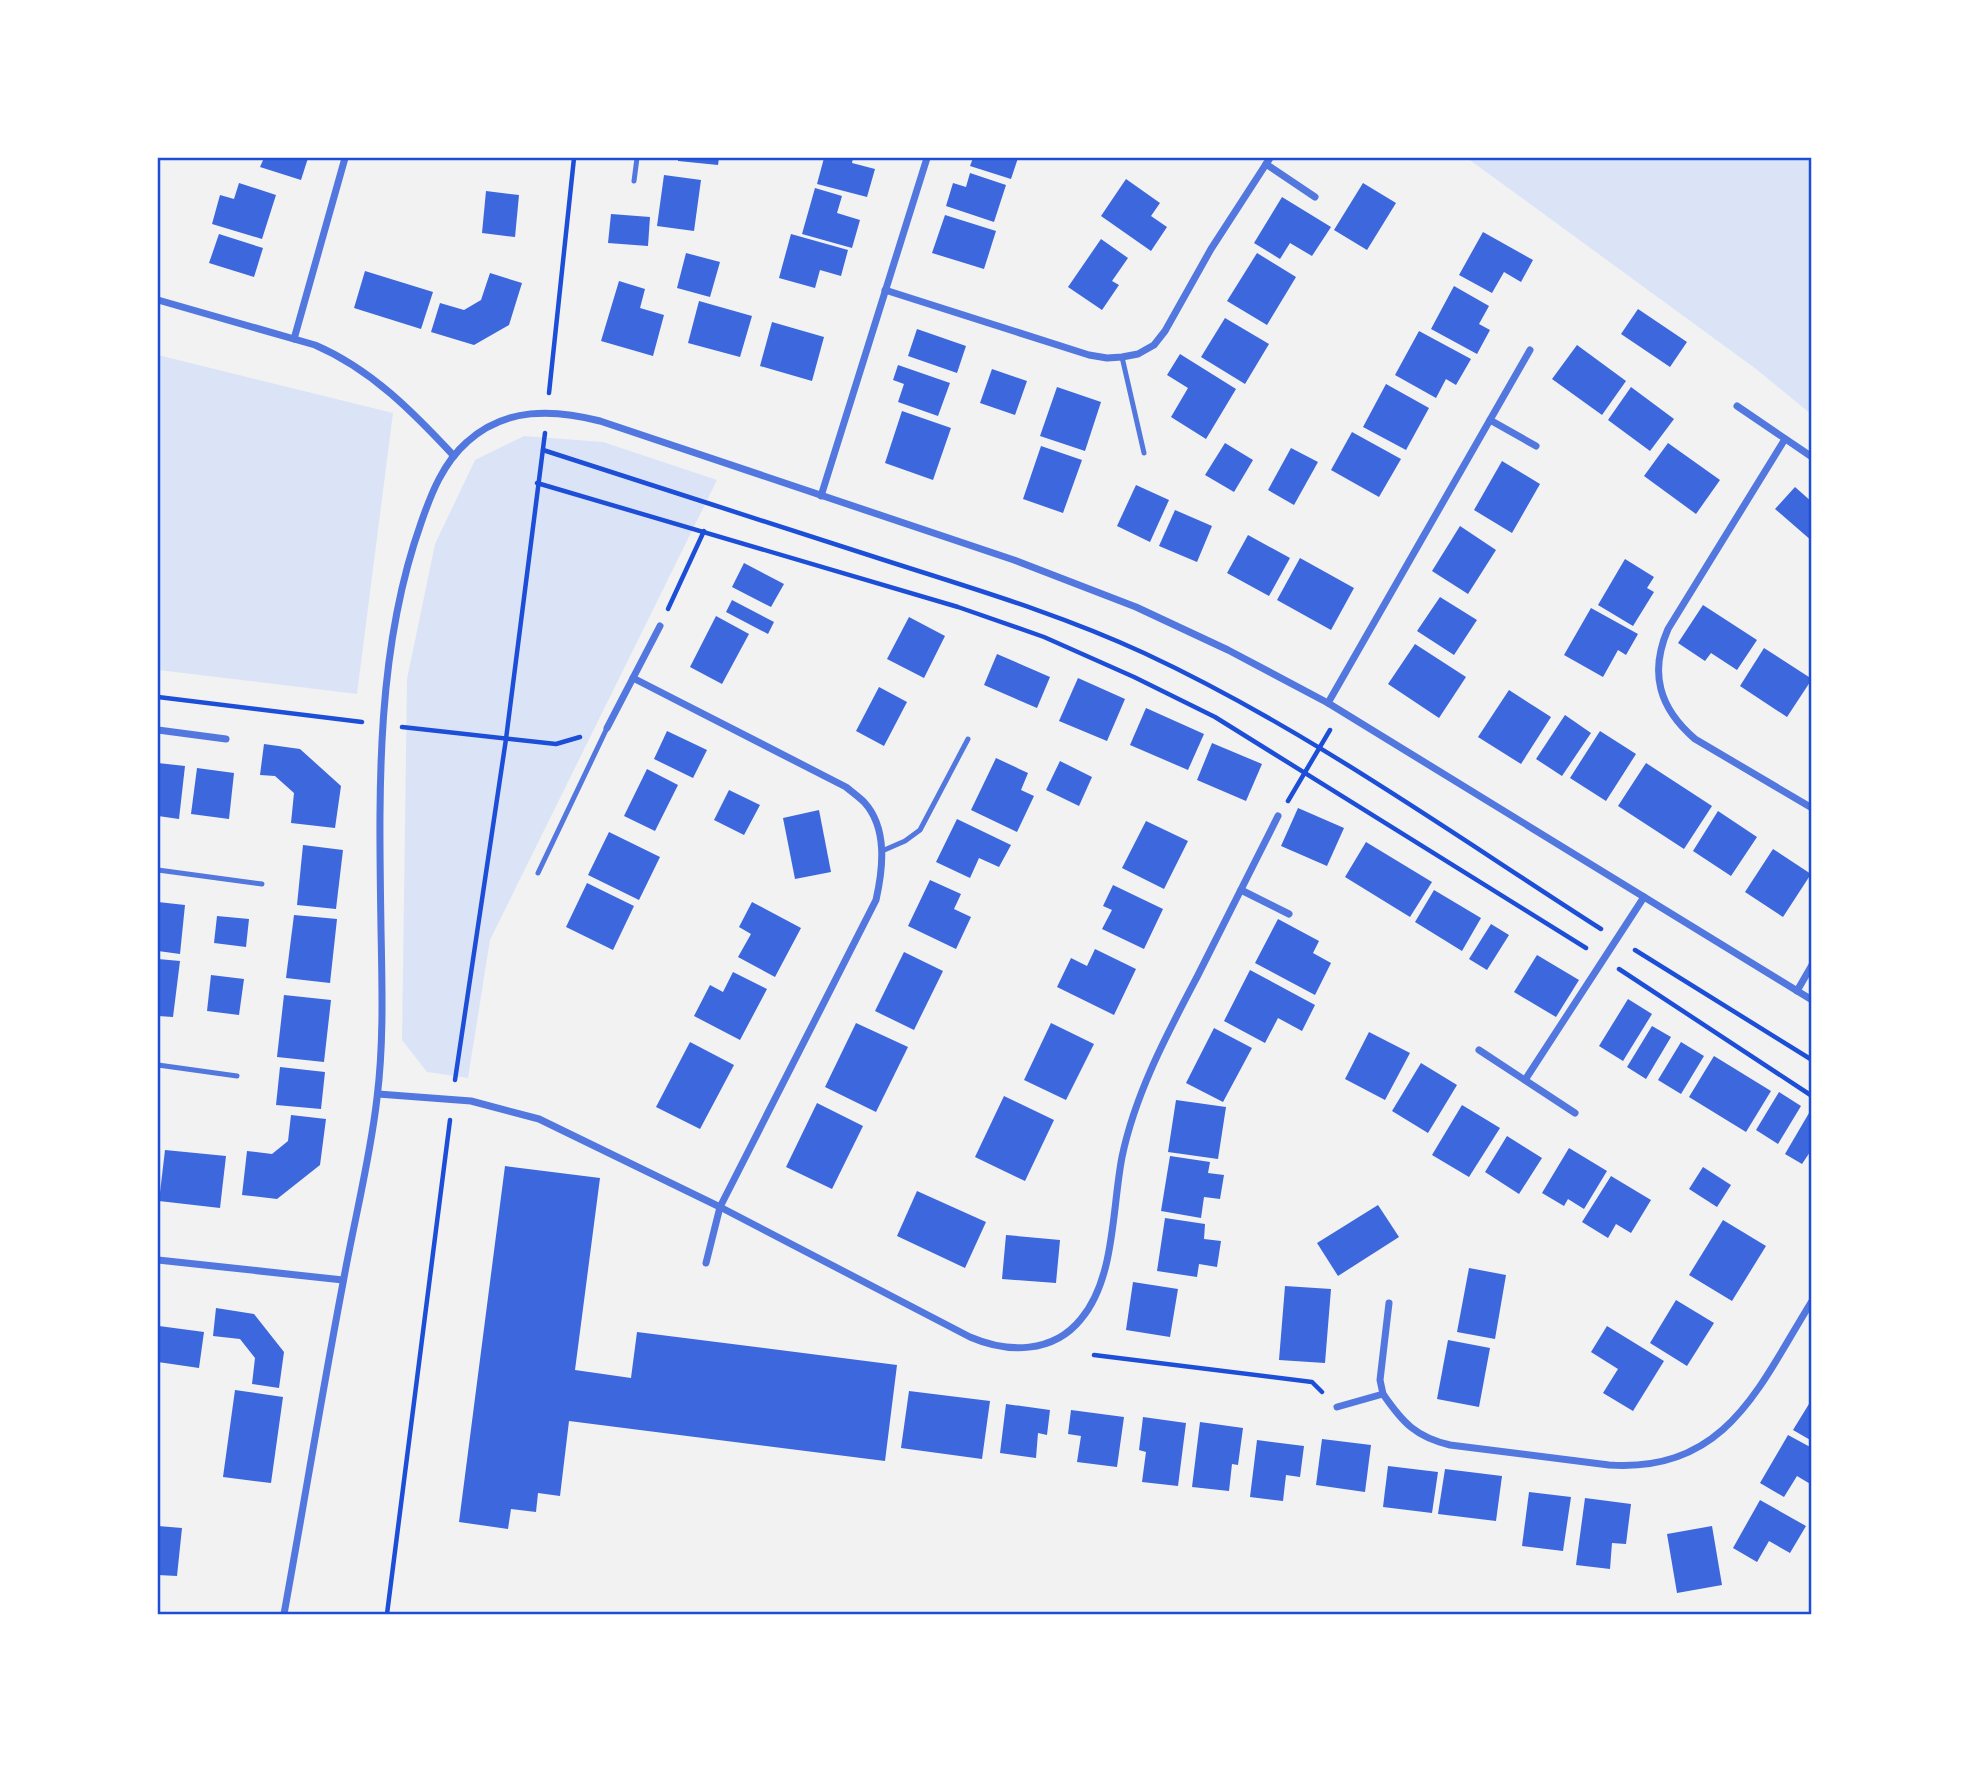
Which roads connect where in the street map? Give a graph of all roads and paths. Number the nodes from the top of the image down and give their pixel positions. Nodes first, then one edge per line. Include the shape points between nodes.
1 (345, 158) edge
2 (573, 158) edge
3 (637, 158) edge
4 (927, 158) edge
5 (1268, 161) edge
6 (635, 181) dead end
7 (1315, 197) dead end
8 (885, 290) junction
9 (158, 300) edge
10 (295, 339) junction
11 (1530, 350) dead end
12 (1122, 358) junction
13 (1737, 406) dead end
14 (547, 412) junction
15 (1490, 420) junction
16 (1785, 439) junction
17 (1536, 446) dead end
18 (543, 450) junction
19 (1144, 453) dead end
20 (454, 456) junction
21 (1811, 457) edge
22 (537, 483) junction
23 (821, 496) junction
24 (704, 531) junction
25 (660, 626) joint
26 (633, 678) junction
27 (158, 697) edge
28 (1328, 703) junction
29 (1340, 711) junction
30 (382, 725) junction
31 (607, 728) junction
32 (158, 730) edge
33 (226, 739) dead end
34 (506, 739) junction
35 (968, 739) dead end
36 (1319, 748) junction
37 (1305, 772) junction
38 (1811, 808) edge
39 (1278, 816) joint
40 (882, 851) junction
41 (158, 870) edge
42 (538, 873) dead end
43 (262, 884) dead end
44 (1241, 890) junction
45 (1644, 897) junction
46 (1289, 914) dead end
47 (1618, 939) junction
48 (1604, 959) junction
49 (1811, 965) edge
50 (1797, 991) junction
51 (1811, 1000) edge
52 (1479, 1050) dead end
53 (1811, 1060) edge
54 (158, 1065) edge
55 (237, 1076) dead end
56 (1525, 1080) junction
57 (378, 1094) junction
58 (1811, 1096) edge
59 (453, 1098) junction
60 (1575, 1113) dead end
61 (720, 1207) junction
62 (158, 1260) edge
63 (706, 1263) dead end
64 (343, 1280) junction
65 (1811, 1300) edge
66 (1389, 1303) dead end
67 (1094, 1355) dead end
68 (1383, 1394) junction
69 (1337, 1407) joint
70 (284, 1615) edge
71 (387, 1615) edge

1 - 10 street
2 - 14 path
3 - 6 lane
4 - 8 street
5 - 7 street
5 - 12 street via 1165,331 1154,345
8 - 12 street via 1089,355
8 - 23 street
9 - 10 street
10 - 20 street via 339,355 363,371
11 - 15 street
12 - 19 lane
13 - 16 street
14 - 18 path
14 - 20 street via 485,428
14 - 23 street via 600,421
15 - 17 street
15 - 28 street
16 - 21 street
16 - 38 street via 1668,629 1658,661 1659,680 1670,712 1695,739
18 - 22 path
18 - 36 path via 1054,617 1143,653
20 - 30 street via 439,479 400,593
22 - 24 path
22 - 34 path
23 - 28 street via 1014,560 1136,607
24 - 25 path
24 - 37 path via 1044,637 1215,718
25 - 26 street
26 - 31 street
26 - 40 street via 846,787 865,803 877,826
27 - 30 path
28 - 29 street
29 - 36 path
29 - 45 street
30 - 34 path
30 - 57 street
31 - 34 path via 556,744
31 - 42 lane
32 - 33 street
34 - 59 path
35 - 40 lane via 920,830
36 - 37 path
36 - 47 path
37 - 39 path
37 - 48 path
39 - 44 street
40 - 61 street via 876,900
41 - 43 lane
44 - 46 street
44 - 61 street via 1178,1012 1136,1111 1116,1186 1102,1283 1082,1319 1060,1337 1031,1348 985,1343
45 - 47 street
45 - 50 street
47 - 48 street
47 - 53 path
48 - 56 street
48 - 58 path
49 - 50 street
50 - 51 street
52 - 56 street
54 - 55 lane
56 - 60 street
57 - 59 street
57 - 64 street
59 - 61 street via 539,1119
59 - 71 path
61 - 63 street
62 - 64 street
64 - 70 street
65 - 68 street via 1739,1415 1699,1448 1656,1464 1609,1465 1450,1445 1418,1434
66 - 68 street via 1380,1380
67 - 69 path via 1312,1382
68 - 69 street

